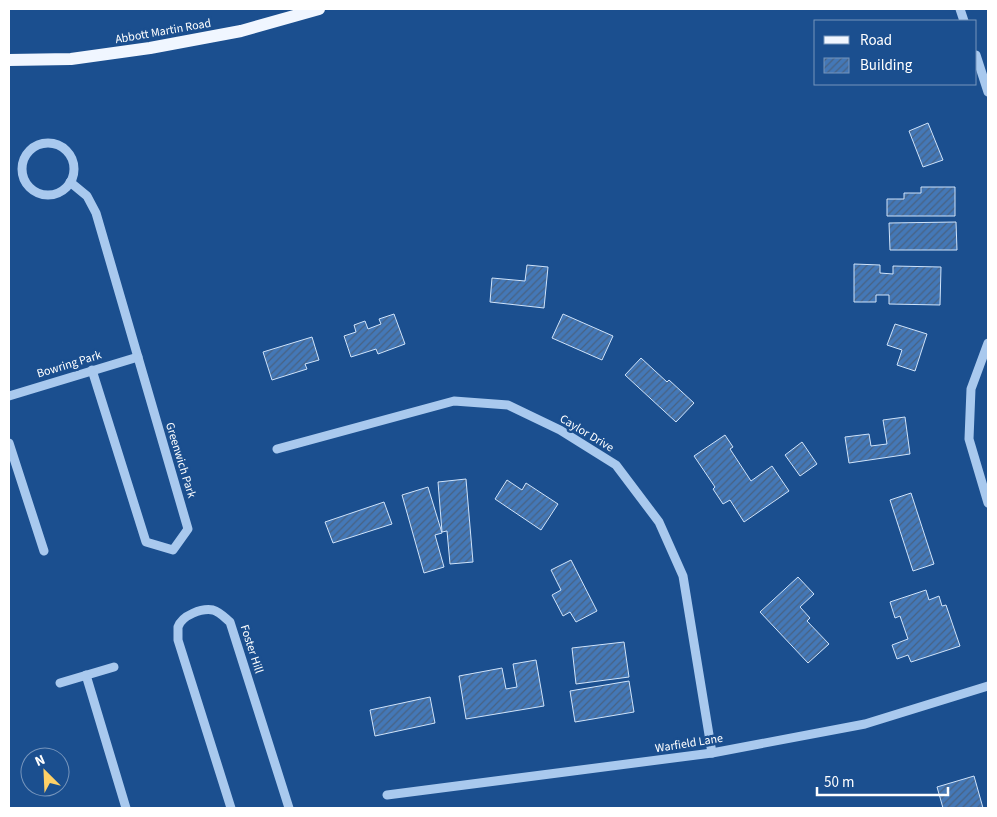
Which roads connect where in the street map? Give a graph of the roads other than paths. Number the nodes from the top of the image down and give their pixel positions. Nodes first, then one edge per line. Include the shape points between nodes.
1 (319, 9) edge
2 (977, 58) edge
3 (9, 60) edge
4 (988, 92) edge
5 (70, 182) junction
6 (988, 343) edge
7 (138, 357) junction
8 (92, 370) junction
9 (9, 396) edge
10 (9, 443) edge
11 (277, 449) dead end
12 (988, 503) edge
13 (44, 551) dead end
14 (114, 667) dead end
15 (86, 676) junction
16 (60, 683) dead end
17 (988, 686) edge
18 (712, 752) junction
19 (387, 795) dead end
20 (126, 808) edge
21 (231, 808) edge
22 (289, 808) edge

1 - 3 main road, Abbott Martin Road via 232,32 150,48 71,59
2 - 4 street
5 - 5 street via 54,194 34,192 23,178 23,160 38,144 58,144 71,156 74,166
5 - 7 street, Greenwich Park via 87,196 96,213
6 - 12 street via 971,389 969,438
7 - 8 street, Bowring Park
7 - 8 street, Greenwich Park via 188,529 173,550 146,542
8 - 9 street, Bowring Park
10 - 13 street
11 - 18 street, Caylor Drive via 454,401 508,405 560,430 616,465 659,522 683,576
14 - 15 street
15 - 16 street
15 - 20 street
17 - 18 street, Warfield Lane via 865,724
18 - 19 street, Warfield Lane
21 - 22 street, Foster Hill via 178,640 178,627 182,621 200,611 213,610 230,622

